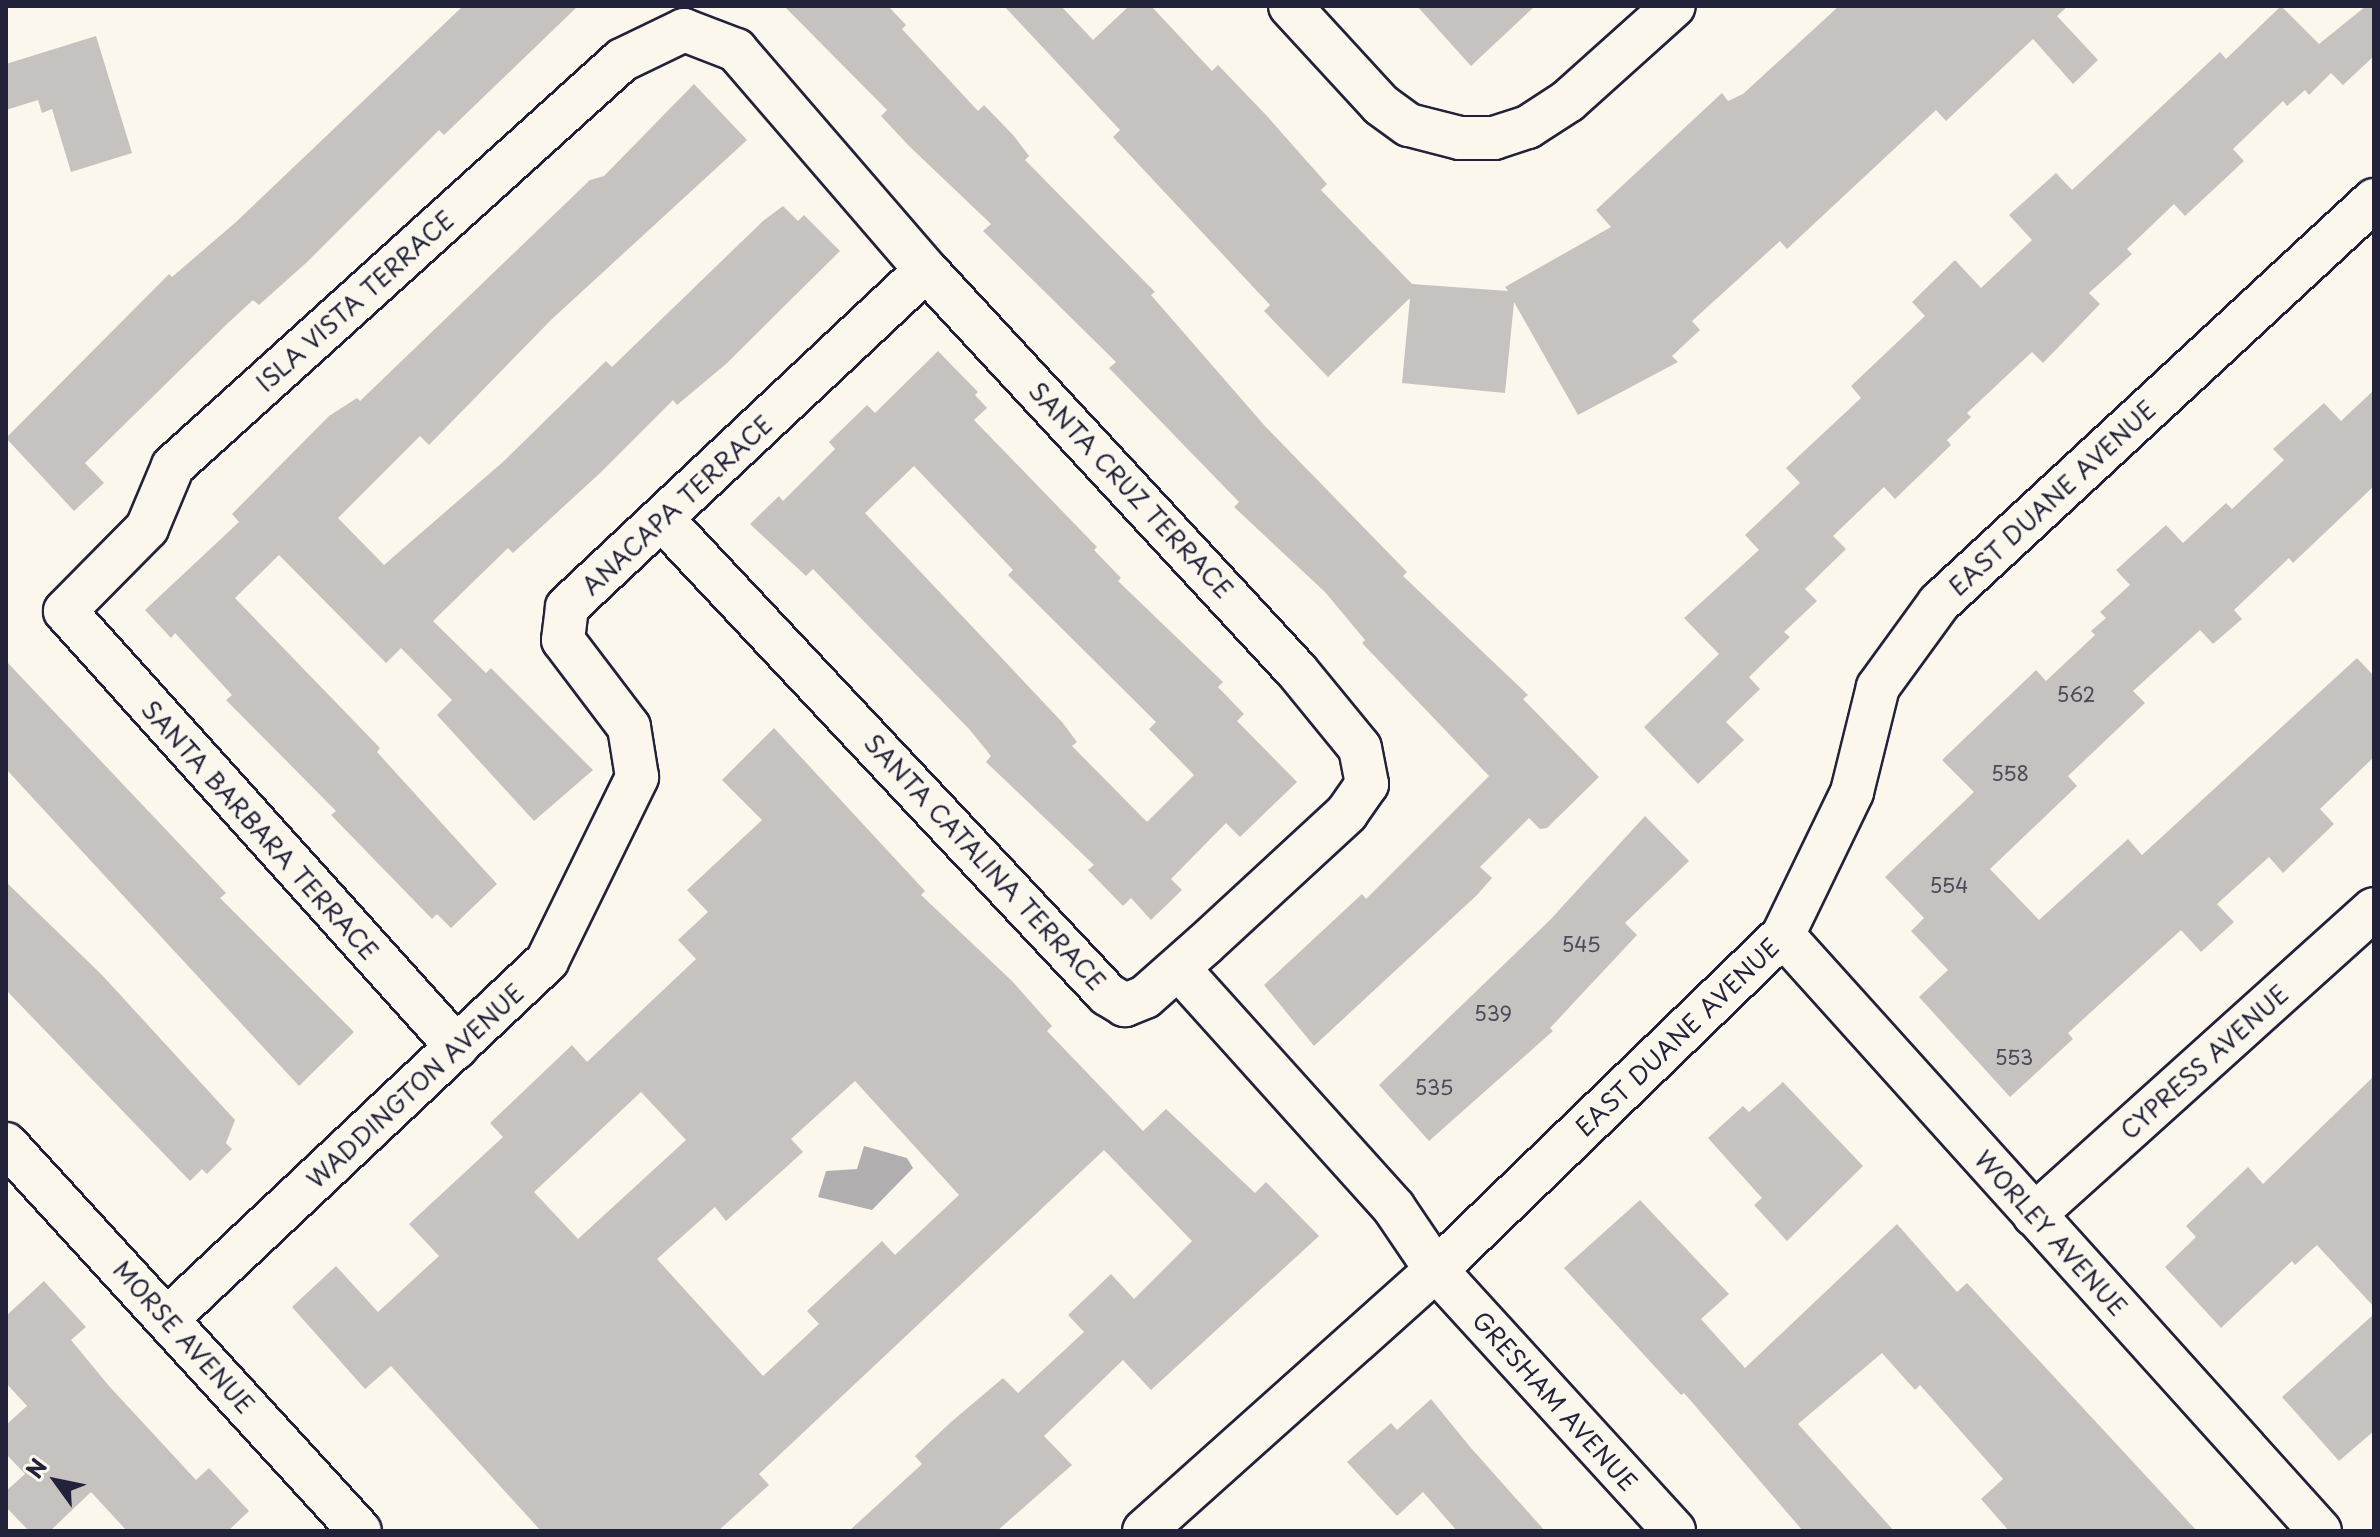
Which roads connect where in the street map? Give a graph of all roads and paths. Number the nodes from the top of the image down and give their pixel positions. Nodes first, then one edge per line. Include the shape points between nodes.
1 (1290, 6) edge
2 (1674, 6) edge
3 (684, 30) joint
4 (2374, 200) edge
5 (926, 270) junction
6 (663, 520) junction
7 (65, 611) joint
8 (616, 821) joint
9 (2374, 909) edge
10 (1783, 935) junction
11 (1179, 969) junction
12 (457, 1047) junction
13 (6, 1144) edge
14 (2034, 1215) junction
15 (1436, 1270) junction
16 (168, 1318) junction
17 (360, 1531) edge
18 (1144, 1531) edge
19 (1674, 1531) edge
20 (2320, 1531) edge

1 - 2 street via 1381,105 1409,125 1460,138 1494,138 1528,127 1568,101
3 - 5 street, SANTA CRUZ TERRACE via 736,50
3 - 7 street, ISLA VISTA TERRACE via 622,60 173,466 147,528
4 - 10 street, EAST DUANE AVENUE via 1939,603 1878,687 1852,792
5 - 6 street, ANACAPA TERRACE
5 - 11 street, SANTA CRUZ TERRACE via 1297,671 1360,748 1367,784 1347,813
6 - 8 street, ANACAPA TERRACE via 567,607 563,640 629,727 637,777
6 - 11 street, SANTA CATALINA TERRACE via 1107,994 1125,1005 1145,997
7 - 12 street, SANTA BARBARA TERRACE
8 - 12 street, WADDINGTON AVENUE via 547,961
9 - 14 street, CYPRESS AVENUE
10 - 14 street, WORLEY AVENUE
10 - 15 street, EAST DUANE AVENUE
11 - 15 street via 1394,1208
12 - 16 street, WADDINGTON AVENUE
13 - 16 street, MORSE AVENUE
14 - 20 street, WORLEY AVENUE
15 - 18 street, EAST DUANE AVENUE
15 - 19 street, GRESHAM AVENUE
16 - 17 street, MORSE AVENUE

